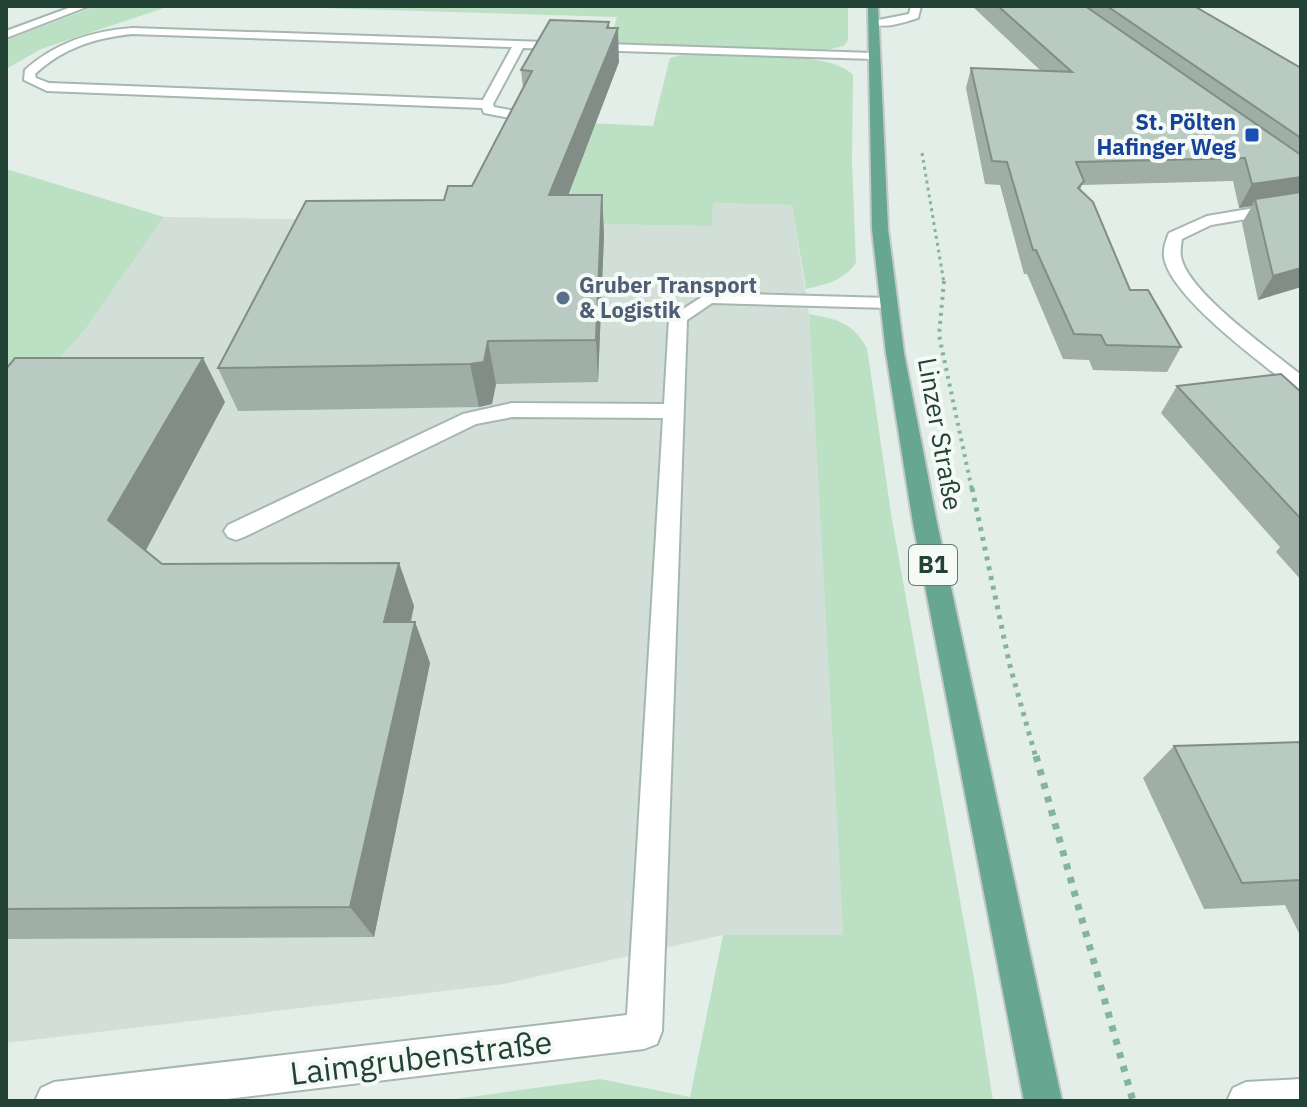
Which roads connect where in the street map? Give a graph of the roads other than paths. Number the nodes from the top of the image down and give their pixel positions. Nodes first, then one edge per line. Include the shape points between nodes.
1 (84, 6) edge
2 (916, 6) edge
3 (873, 14) edge
4 (6, 35) edge
5 (519, 44) junction
6 (873, 56) junction
7 (487, 104) junction
8 (516, 115) edge
9 (1301, 205) edge
10 (888, 303) junction
11 (1301, 385) edge
12 (673, 411) junction
13 (236, 531) dead end
14 (1301, 1098) edge
15 (54, 1101) edge
16 (1043, 1101) edge
17 (1246, 1101) edge

1 - 4 street
2 - 3 street via 914,16 892,22
3 - 6 main road, Linzer Straße / B1
5 - 6 street
5 - 7 street
5 - 7 street via 132,31 66,47 29,73 30,80 47,87
6 - 10 main road, Linzer Straße / B1
7 - 8 street via 499,114
9 - 11 street via 1207,221 1175,236 1172,250 1173,262 1199,298
10 - 12 street via 708,298 678,318
10 - 16 main road, Linzer Straße / B1 via 925,523
12 - 13 street via 512,410 470,419
12 - 15 street, Laimgrubenstraße via 644,1031
14 - 17 street

